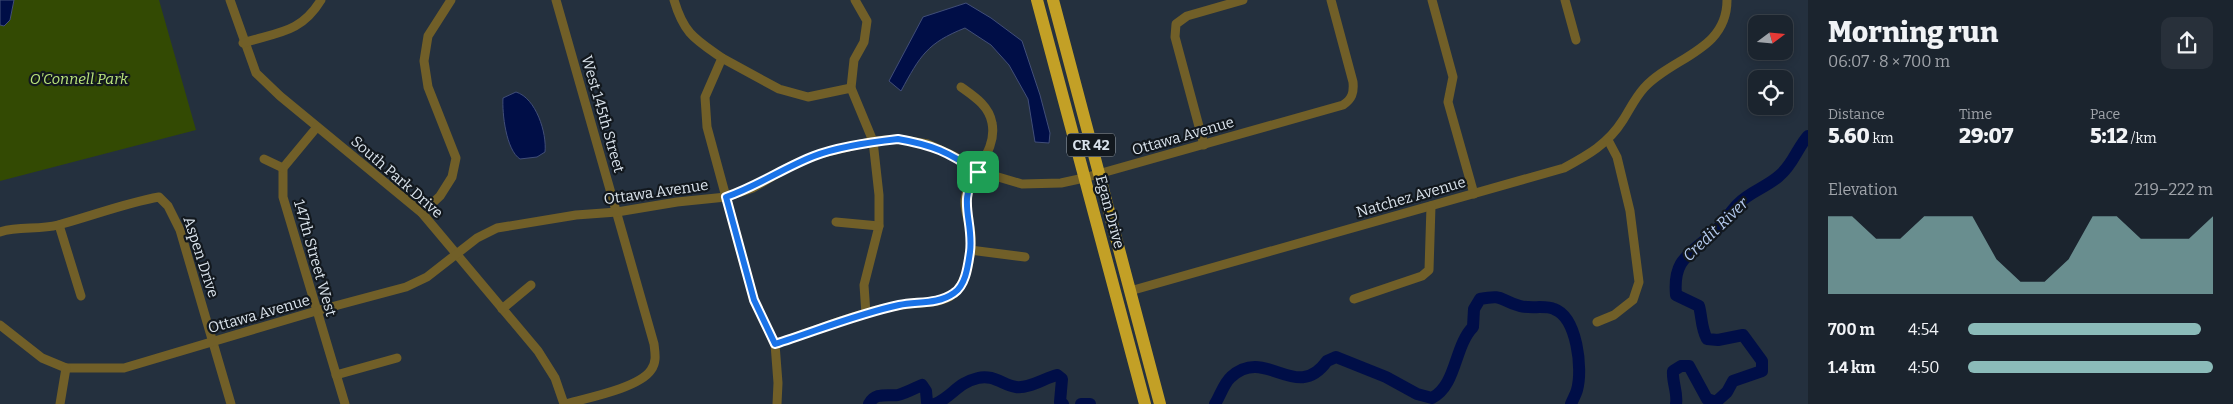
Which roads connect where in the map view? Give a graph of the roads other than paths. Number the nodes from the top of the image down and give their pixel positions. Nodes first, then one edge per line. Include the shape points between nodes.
1 (230, 0) edge
2 (321, 0) edge
3 (451, 0) edge
4 (556, 0) edge
5 (674, 0) edge
6 (855, 0) edge
7 (1037, 0) edge
8 (1053, 0) edge
9 (1243, 0) edge
10 (1331, 0) edge
11 (1432, 0) edge
12 (1565, 0) edge
13 (1726, 0) edge
14 (1576, 40) dead end
15 (243, 43) junction
16 (722, 58) junction
17 (851, 88) junction
18 (962, 88) dead end
19 (317, 128) junction
20 (1608, 140) junction
21 (873, 142) junction
22 (1204, 145) junction
23 (264, 159) dead end
24 (283, 168) junction
25 (978, 172) junction
26 (1099, 174) junction
27 (1084, 178) junction
28 (1474, 194) junction
29 (726, 197) junction
30 (1431, 206) junction
31 (616, 212) junction
32 (422, 213) junction
33 (836, 222) dead end
34 (59, 225) junction
35 (879, 226) junction
36 (0, 232) edge
37 (970, 250) junction
38 (457, 253) junction
39 (1025, 257) dead end
40 (531, 285) dead end
41 (1130, 291) junction
42 (81, 296) dead end
43 (1354, 299) dead end
44 (502, 309) junction
45 (316, 311) junction
46 (866, 314) junction
47 (1597, 322) dead end
48 (0, 325) edge
49 (212, 341) junction
50 (775, 344) junction
51 (397, 358) dead end
52 (66, 368) junction
53 (336, 375) junction
54 (60, 404) edge
55 (232, 404) edge
56 (345, 404) edge
57 (565, 404) edge
58 (777, 404) edge
59 (1145, 404) edge
60 (1160, 404) edge

1 - 15 street, South Park Drive
2 - 15 street via 305,22
3 - 32 street via 428,36 424,62 428,87 456,158 452,177 440,196
4 - 31 street, West 145th Street
5 - 16 street via 688,34
6 - 17 street via 867,21 864,42 854,60
7 - 27 highway, Egan Drive / CR 42
8 - 26 highway, Egan Drive / CR 42
9 - 22 street via 1187,16 1176,24 1175,36
10 - 22 street, Ottawa Avenue via 1354,82 1354,95 1343,105
11 - 28 street via 1454,77 1448,102
12 - 14 street
13 - 20 street, Natchez Avenue via 1723,22 1709,44 1645,86
15 - 19 street, South Park Drive via 256,73
16 - 17 street via 779,89 808,97
16 - 29 street via 705,97 707,127
17 - 21 street
18 - 25 street via 985,105 992,122 992,141
19 - 24 street
19 - 32 street, South Park Drive
20 - 28 street, Natchez Avenue via 1590,155 1564,168
20 - 47 street via 1617,157 1630,211 1639,282 1632,300 1614,315
21 - 25 street, Ottawa Avenue via 898,139 928,144
21 - 29 street, Ottawa Avenue via 816,155 752,188
21 - 35 street via 878,176
22 - 26 street, Ottawa Avenue
23 - 24 street
24 - 45 street, 147th Street West via 283,197
25 - 27 street, Ottawa Avenue via 1022,184 1061,183
25 - 37 street via 970,182 965,202 971,234
26 - 27 street, Ottawa Avenue
26 - 41 highway, Egan Drive / CR 42
27 - 59 highway, Egan Drive / CR 42
28 - 30 street, Natchez Avenue
29 - 31 street, Ottawa Avenue
29 - 50 street via 754,300
30 - 41 street, Natchez Avenue
30 - 43 street via 1429,270 1422,276
31 - 38 street, Ottawa Avenue via 497,228
31 - 57 street, West 145th Street via 656,358 652,370 640,381
32 - 38 street, South Park Drive
33 - 35 street
34 - 36 street
34 - 42 street
34 - 49 street, Aspen Drive via 159,197 168,206 180,230
35 - 46 street via 864,285
37 - 39 street
37 - 46 street via 965,277 956,292 939,301 900,305
38 - 44 street, South Park Drive
38 - 45 street, Ottawa Avenue via 427,277 406,287
40 - 44 street
41 - 60 highway, Egan Drive / CR 42
44 - 57 street, South Park Drive via 538,351 555,378
45 - 49 street, Ottawa Avenue
45 - 53 street, 147th Street West
46 - 50 street
48 - 52 street, Ottawa Avenue via 42,358
49 - 52 street, Ottawa Avenue via 124,368
49 - 55 street, Aspen Drive
50 - 58 street
51 - 53 street
52 - 54 street
53 - 56 street, 147th Street West

